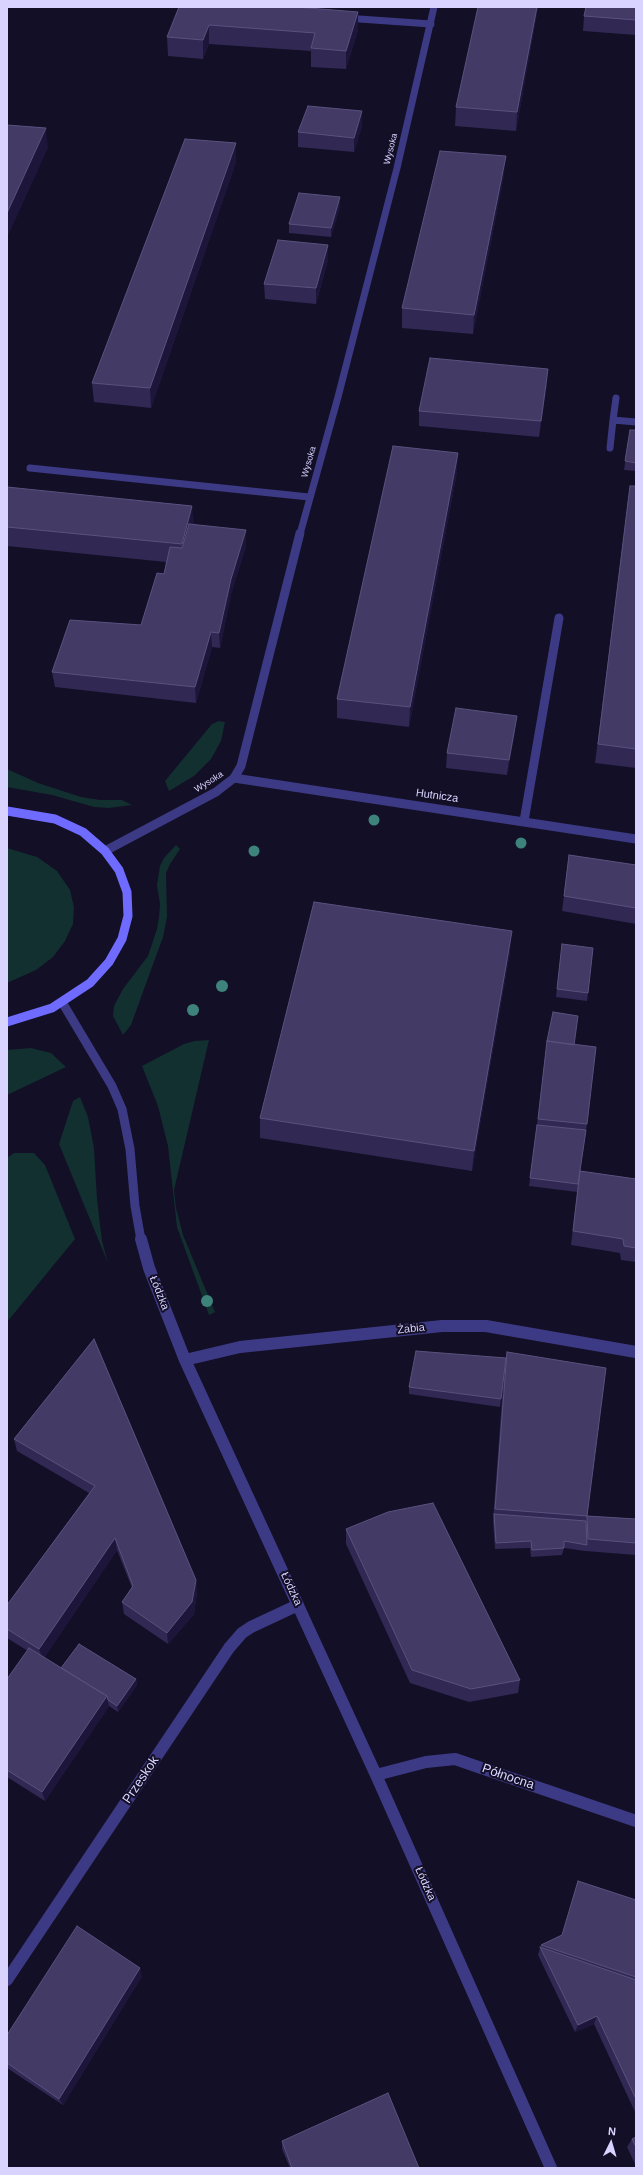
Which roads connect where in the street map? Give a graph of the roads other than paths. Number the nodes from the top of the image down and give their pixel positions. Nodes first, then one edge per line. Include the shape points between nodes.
1 (434, 7) edge
2 (337, 17) edge
3 (431, 24) junction
4 (616, 398) dead end
5 (613, 420) junction
6 (636, 422) edge
7 (610, 448) dead end
8 (30, 468) dead end
9 (309, 497) junction
10 (559, 618) dead end
11 (234, 778) junction
12 (7, 811) edge
13 (524, 821) junction
14 (636, 839) edge
15 (105, 851) junction
16 (62, 1002) junction
17 (7, 1022) edge
18 (636, 1352) edge
19 (185, 1360) junction
20 (298, 1605) junction
21 (376, 1774) junction
22 (636, 1821) edge
23 (7, 1980) edge
24 (552, 2168) edge

1 - 3 street, Wysoka
2 - 3 street
3 - 9 street, Wysoka via 338,397
4 - 5 street
5 - 6 street
5 - 7 street
8 - 9 street
9 - 11 street, Wysoka via 242,760
10 - 13 street
11 - 13 street, Hutnicza
11 - 15 street, Wysoka via 216,792
12 - 15 main road via 55,819 83,832
13 - 14 street, Hutnicza
15 - 16 main road via 120,870 127,892 128,916 122,939 109,962 90,983
16 - 17 main road via 36,1014
16 - 19 street, Łódzka via 112,1086 122,1109 131,1156 135,1206 142,1244
18 - 19 street, Żabia via 486,1326 442,1326 240,1346
19 - 20 street, Łódzka
20 - 21 street, Łódzka
20 - 23 street, Przeskok via 246,1630 229,1648
21 - 22 street, Północna via 426,1762 455,1759
21 - 24 street, Łódzka

